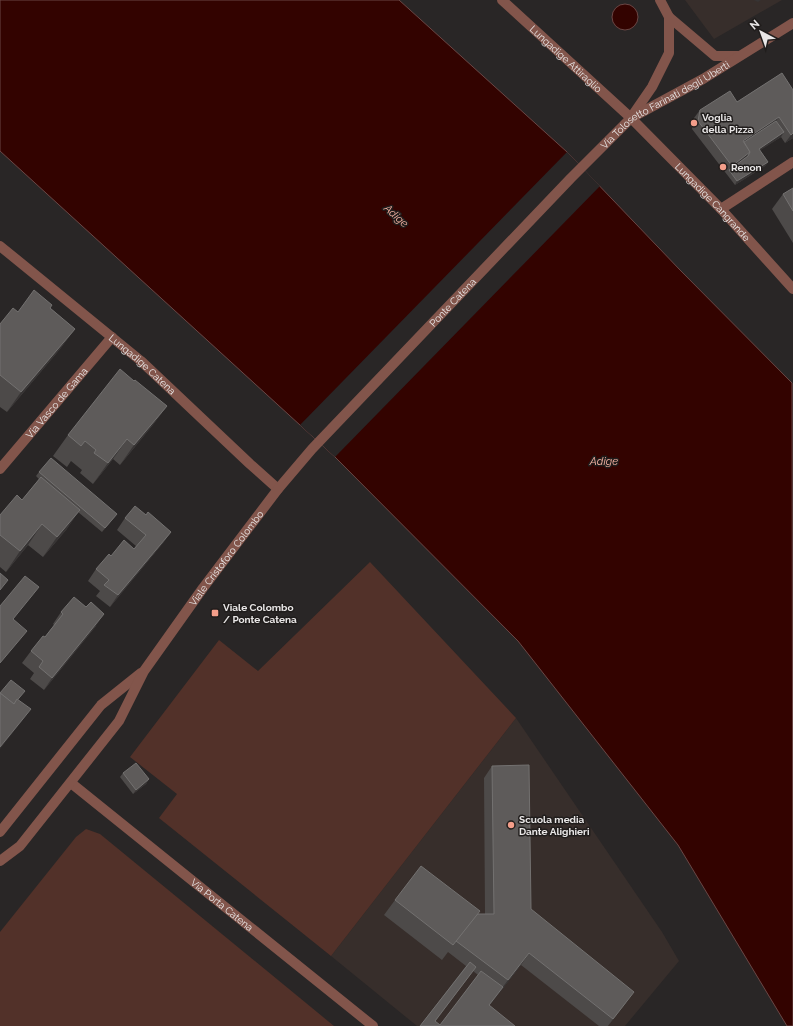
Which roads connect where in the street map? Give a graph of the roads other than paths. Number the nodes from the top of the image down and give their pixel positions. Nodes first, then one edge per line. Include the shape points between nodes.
1 (502, 0) edge
2 (660, 0) edge
3 (669, 17) junction
4 (793, 23) edge
5 (738, 56) junction
6 (631, 118) junction
7 (593, 156) joint
8 (793, 162) edge
9 (720, 208) junction
10 (0, 246) edge
11 (793, 288) edge
12 (112, 337) junction
13 (312, 449) joint
14 (0, 469) edge
15 (278, 489) junction
16 (144, 671) junction
17 (71, 783) junction
18 (0, 832) edge
19 (0, 861) edge
20 (373, 1026) edge

1 - 6 street, Lungadige Attiraglio
2 - 3 street
3 - 5 street, Via Tolosetto Farinati degli Uberti via 715,56
3 - 6 street via 669,53 652,87
4 - 5 street, Via Tolosetto Farinati degli Uberti
5 - 6 street, Via Tolosetto Farinati degli Uberti via 703,79
6 - 7 street, Via Tolosetto Farinati degli Uberti
6 - 9 street, Lungadige Cangrande
7 - 13 street, Ponte Catena
8 - 9 street
9 - 11 street, Lungadige Cangrande
10 - 12 street, Lungadige Catena
12 - 14 street, Via Vasco de Gama
12 - 15 street, Lungadige Catena
13 - 15 street, Viale Cristoforo Colombo
15 - 16 street, Viale Cristoforo Colombo
16 - 17 street, Viale Cristoforo Colombo via 119,721
16 - 18 street, Viale Cristoforo Colombo via 101,704
17 - 19 street, Viale Cristoforo Colombo via 20,846
17 - 20 street, Via Porta Catena

